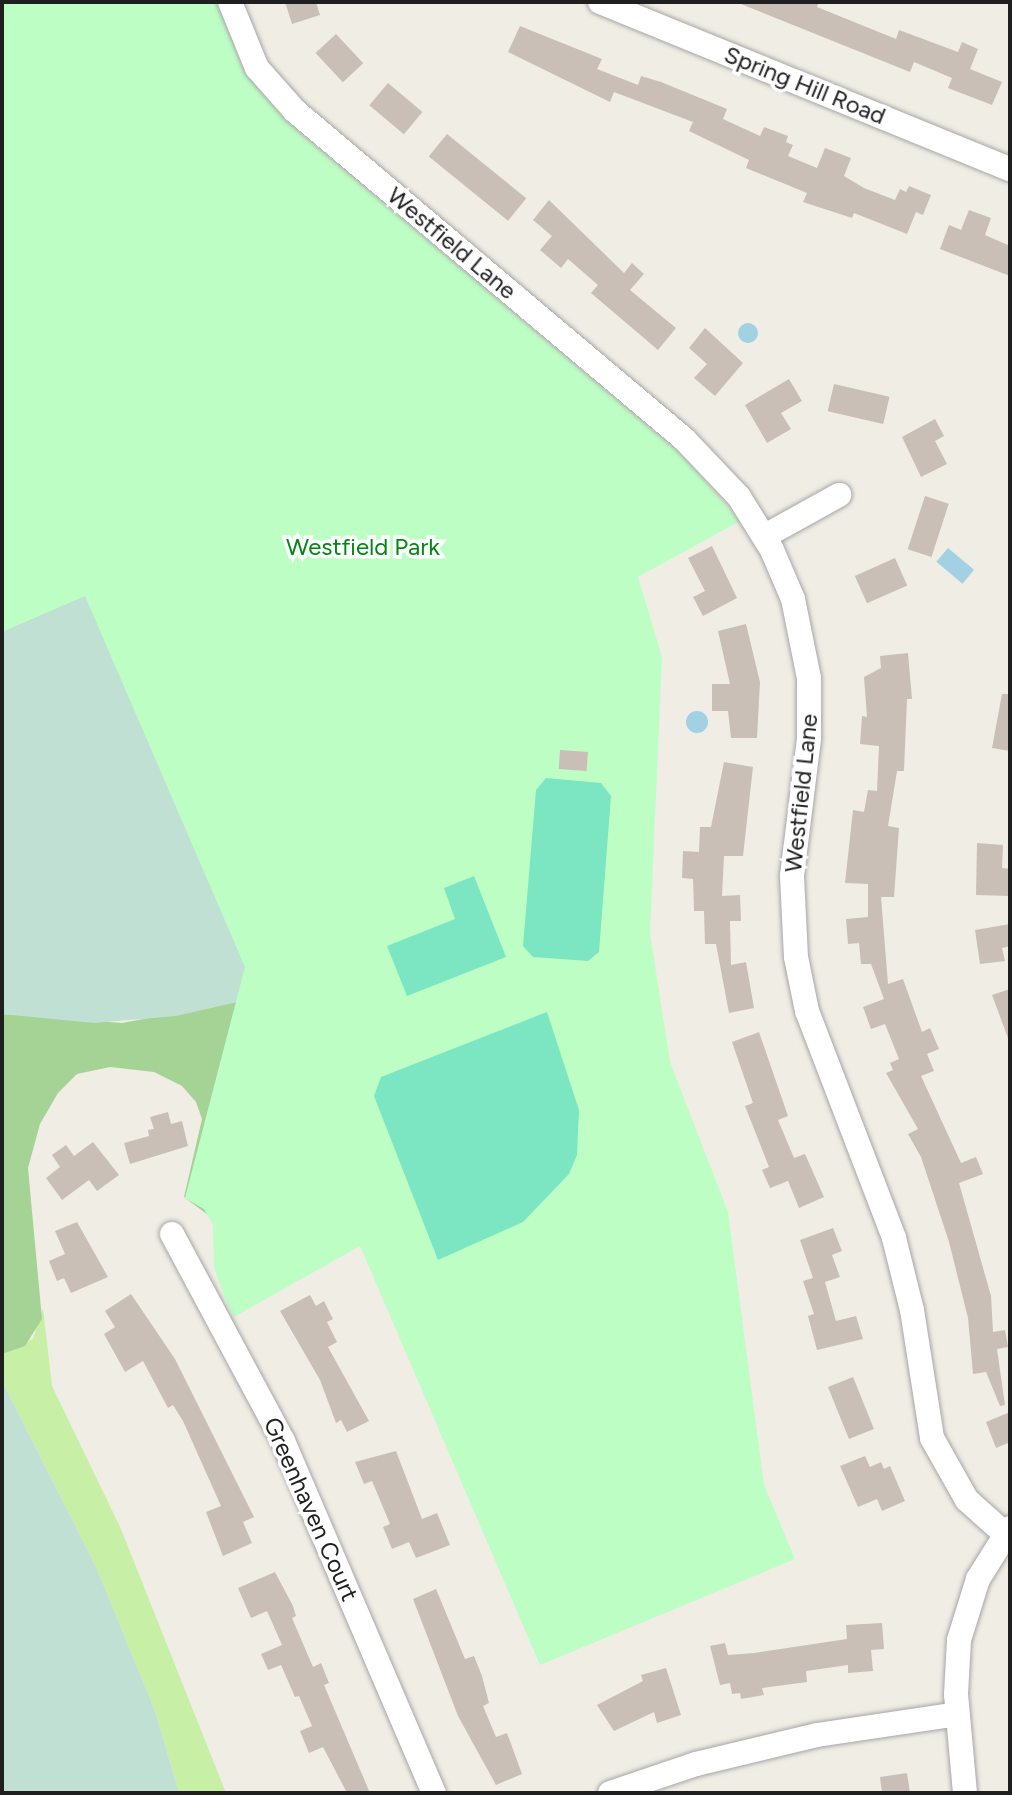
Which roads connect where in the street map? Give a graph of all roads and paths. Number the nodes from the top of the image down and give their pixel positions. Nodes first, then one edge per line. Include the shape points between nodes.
1 (230, 2) edge
2 (600, 2) edge
3 (1010, 169) edge
4 (839, 495) dead end
5 (765, 536) junction
6 (172, 1234) dead end
7 (1008, 1531) edge
8 (957, 1714) junction
9 (434, 1793) edge
10 (610, 1793) edge
11 (965, 1793) edge

1 - 5 street, Westfield Lane via 257,68 295,111 684,439 731,488
2 - 3 street, Spring Hill Road
4 - 5 street
5 - 7 street, Westfield Lane via 793,599 809,678 809,739 792,876 796,957 807,1011 900,1257 922,1397 936,1448 967,1500
6 - 9 street, Greenhaven Court via 283,1441
7 - 8 street via 965,1615 957,1661
8 - 10 street via 837,1731 696,1764
8 - 11 street

